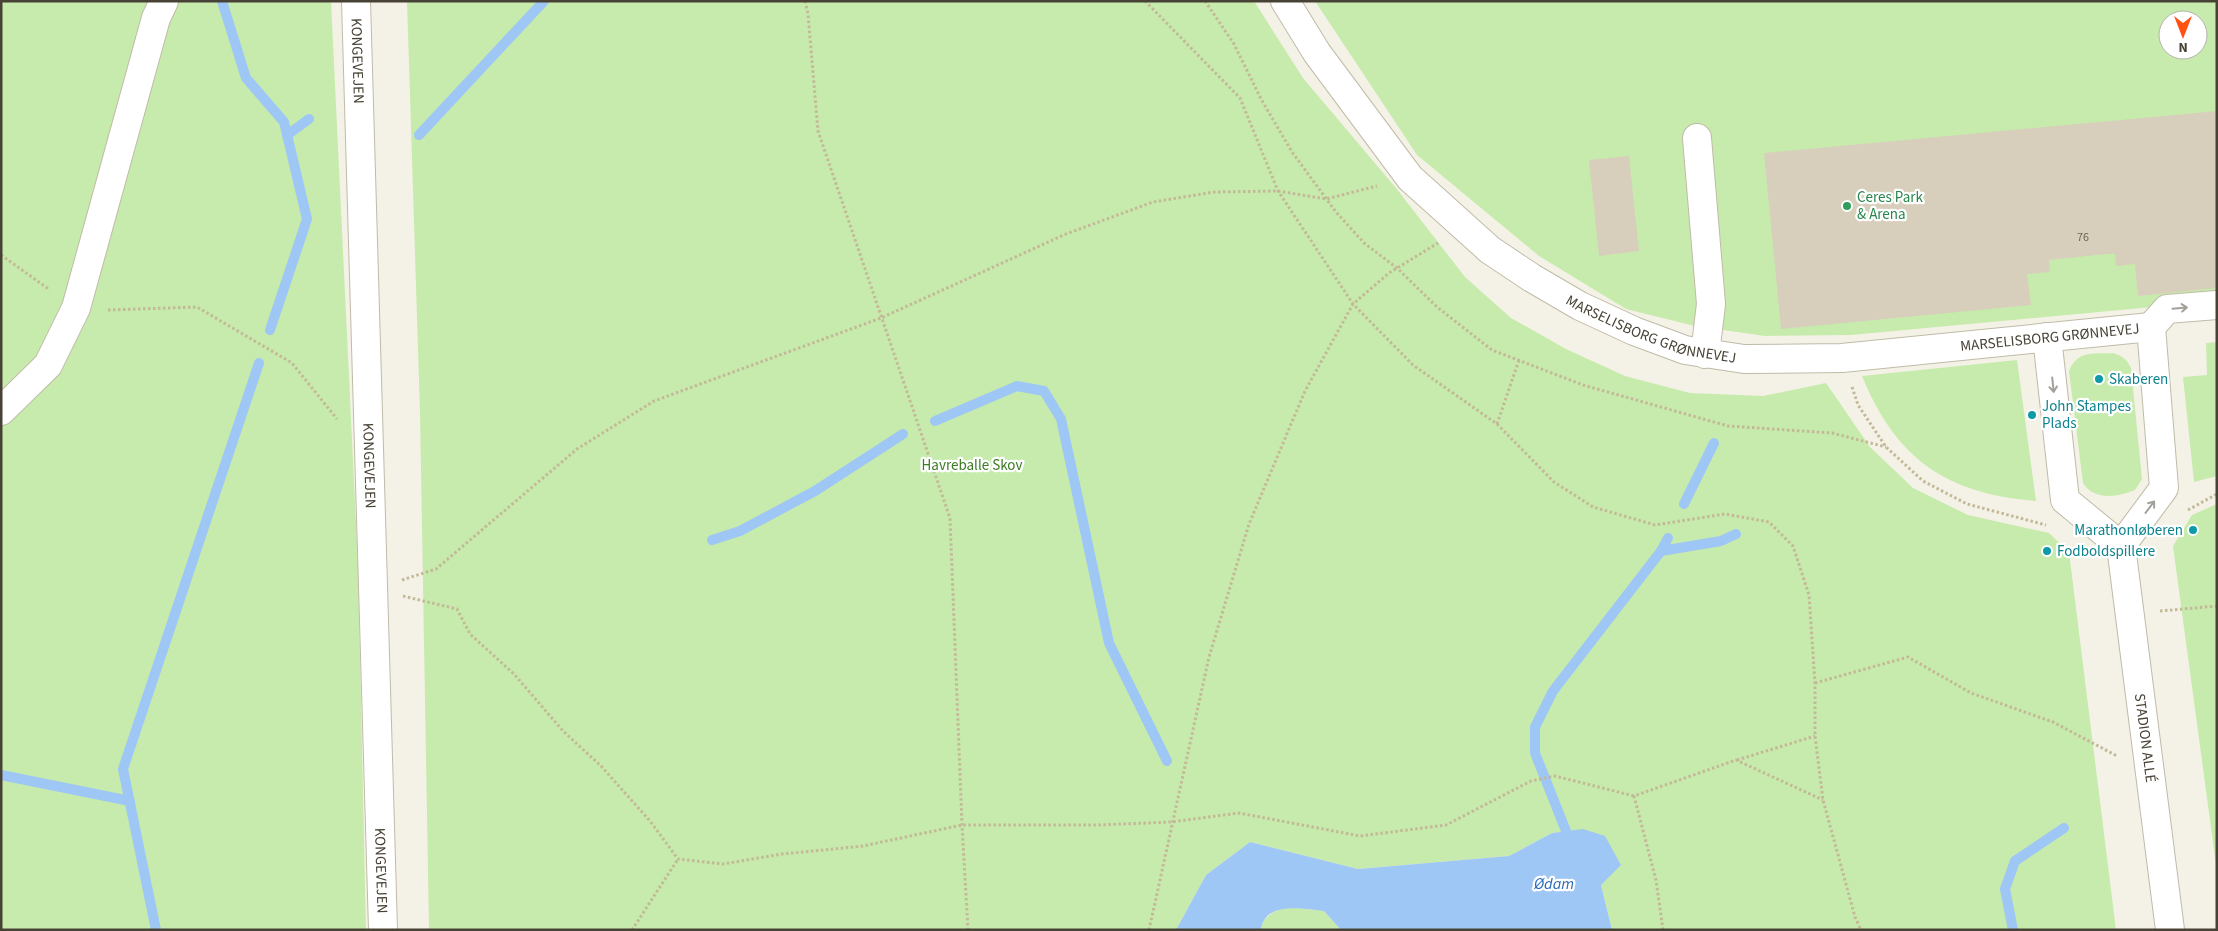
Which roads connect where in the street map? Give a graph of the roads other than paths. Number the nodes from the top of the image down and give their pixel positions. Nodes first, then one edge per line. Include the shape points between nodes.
1 (164, 1) edge
2 (356, 1) edge
3 (1285, 1) edge
4 (1697, 138) dead end
5 (2217, 305) edge
6 (2151, 328) junction
7 (2047, 337) junction
8 (1705, 354) junction
9 (1, 411) edge
10 (2121, 546) junction
11 (383, 930) edge
12 (2170, 930) edge

1 - 9 street via 156,18 76,308 48,365
2 - 11 street, KONGEVEJEN
3 - 8 street, MARSELISBORG GRØNNEVEJ via 1317,52 1410,178 1490,250 1580,306 1634,331
4 - 8 street via 1711,304
6 -> 5 street via 2167,309
6 - 7 street, MARSELISBORG GRØNNEVEJ
10 -> 6 street via 2164,488
7 - 8 street, MARSELISBORG GRØNNEVEJ via 1842,358 1744,359
7 -> 10 street via 2065,500
10 - 12 street, STADION ALLÉ

